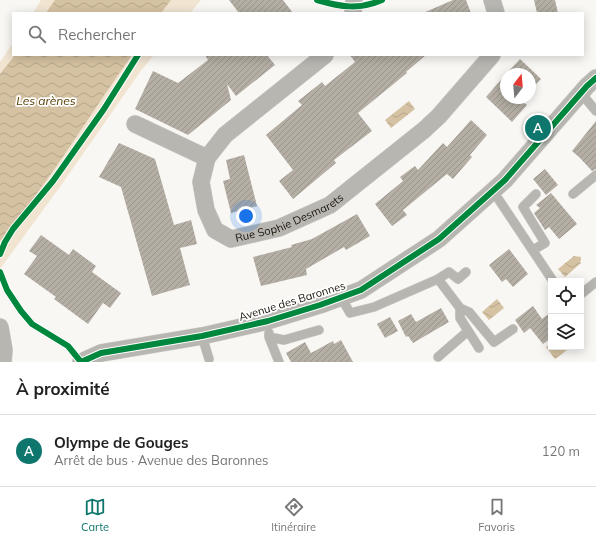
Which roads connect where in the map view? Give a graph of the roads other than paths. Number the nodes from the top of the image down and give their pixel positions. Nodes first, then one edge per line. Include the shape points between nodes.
1 (354, 0) edge
2 (492, 0) edge
3 (353, 12) edge
4 (496, 12) edge
5 (324, 56) edge
6 (491, 56) edge
7 (596, 78) edge
8 (581, 93) junction
9 (596, 111) edge
10 (135, 124) dead end
11 (207, 158) junction
12 (596, 175) edge
13 (493, 191) junction
14 (536, 194) dead end
15 (573, 194) dead end
16 (532, 250) junction
17 (466, 272) dead end
18 (551, 278) edge
19 (438, 279) junction
20 (596, 282) edge
21 (584, 292) edge
22 (341, 297) junction
23 (460, 308) junction
24 (0, 327) edge
25 (268, 329) junction
26 (513, 329) dead end
27 (319, 330) dead end
28 (468, 331) junction
29 (202, 336) junction
30 (479, 348) dead end
31 (438, 357) dead end
32 (208, 359) dead end
33 (3, 362) edge
34 (81, 362) edge
35 (279, 362) edge

1 - 3 street
2 - 4 street
5 - 11 street, Rue Sophie Desmarets via 225,135
6 - 11 street, Rue Sophie Desmarets via 424,130 330,205 279,228 231,239 215,230 206,210 201,182
7 - 8 street, Avenue des Baronnes
8 - 9 lane
8 - 13 street, Avenue des Baronnes
10 - 11 street
12 - 15 lane
13 - 16 lane
13 - 22 street, Avenue des Baronnes via 439,239 361,290
14 - 16 lane via 523,207 545,243
16 - 18 lane
17 - 19 lane via 458,278 449,272
19 - 22 lane via 374,307 350,313
19 - 23 lane
20 - 21 lane
22 - 25 street, Avenue des Baronnes
23 - 26 lane via 469,312 494,342
23 - 28 lane via 460,318
24 - 33 street via 4,350
25 - 27 lane via 284,340
25 - 29 street, Avenue des Baronnes
25 - 35 lane
28 - 30 lane
28 - 31 lane
29 - 32 lane
29 - 34 street, Avenue des Baronnes via 101,353

